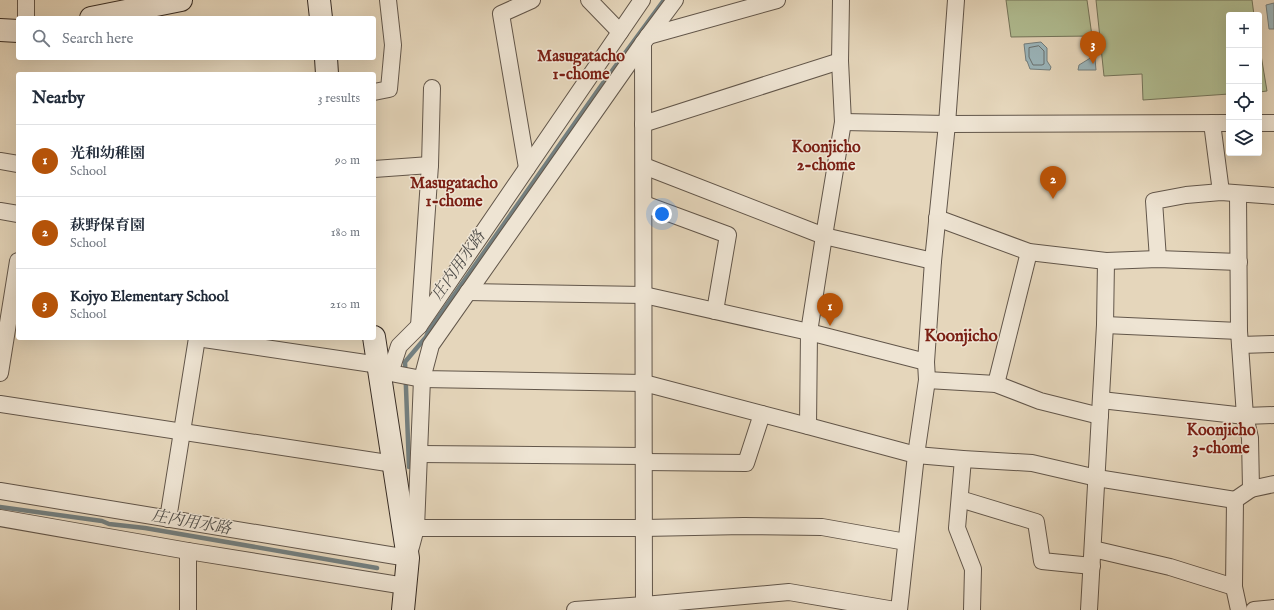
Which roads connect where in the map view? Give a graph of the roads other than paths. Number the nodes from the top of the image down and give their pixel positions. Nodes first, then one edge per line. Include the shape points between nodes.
1 (26, 0) edge
2 (181, 0) edge
3 (319, 0) edge
4 (388, 0) edge
5 (532, 0) edge
6 (589, 0) edge
7 (642, 0) edge
8 (675, 0) edge
9 (777, 0) edge
10 (842, 0) edge
11 (956, 0) edge
12 (26, 16) edge
13 (101, 16) edge
14 (321, 16) edge
15 (0, 30) edge
16 (16, 31) edge
17 (620, 32) junction
18 (645, 39) junction
19 (326, 60) edge
20 (840, 61) junction
21 (327, 72) edge
22 (432, 88) dead end
23 (376, 92) edge
24 (843, 122) junction
25 (1212, 123) junction
26 (1226, 123) edge
27 (1262, 123) edge
28 (1274, 123) edge
29 (643, 124) junction
30 (946, 124) junction
31 (0, 161) edge
32 (16, 164) edge
33 (430, 165) junction
34 (644, 166) junction
35 (376, 168) edge
36 (527, 168) junction
37 (1221, 192) junction
38 (1238, 194) junction
39 (1274, 196) edge
40 (644, 204) junction
41 (0, 211) edge
42 (16, 214) edge
43 (937, 218) junction
44 (824, 236) junction
45 (1029, 252) junction
46 (1158, 259) junction
47 (933, 261) junction
48 (1106, 261) junction
49 (1239, 262) junction
50 (16, 272) edge
51 (468, 292) junction
52 (644, 295) junction
53 (10, 307) edge
54 (716, 311) junction
55 (1106, 325) junction
56 (419, 326) junction
57 (810, 332) junction
58 (1240, 338) junction
59 (197, 340) edge
60 (208, 340) edge
61 (375, 340) edge
62 (1274, 344) edge
63 (926, 362) junction
64 (386, 371) junction
65 (0, 373) edge
66 (417, 378) junction
67 (927, 380) junction
68 (644, 383) junction
69 (996, 384) junction
70 (1101, 400) junction
71 (0, 404) edge
72 (762, 414) junction
73 (1274, 415) edge
74 (1100, 416) junction
75 (1245, 416) junction
76 (808, 426) junction
77 (182, 431) junction
78 (419, 454) junction
79 (916, 455) junction
80 (644, 459) junction
81 (963, 459) junction
82 (394, 464) junction
83 (1097, 478) junction
84 (1274, 484) edge
85 (1251, 489) junction
86 (0, 491) edge
87 (960, 499) junction
88 (1235, 500) junction
89 (0, 518) edge
90 (168, 519) junction
91 (416, 528) junction
92 (644, 528) junction
93 (906, 542) junction
94 (1093, 549) junction
95 (188, 551) junction
96 (408, 558) junction
97 (1092, 566) junction
98 (405, 586) junction
99 (1234, 587) junction
100 (644, 608) edge
101 (1274, 608) edge
102 (188, 610) edge
103 (403, 610) edge
104 (575, 610) edge
105 (895, 610) edge
106 (899, 610) edge
107 (972, 610) edge
108 (1089, 610) edge
109 (1239, 610) edge
110 (1254, 610) edge

1 - 12 street
2 - 13 street
3 - 14 street
4 - 23 street via 394,45 389,89
5 - 36 street via 501,14
6 - 17 street
7 - 17 street
8 - 18 street
9 - 18 street
10 - 20 street
11 - 30 street
15 - 16 street
17 - 36 street
18 - 29 street
18 - 51 street
19 - 21 street
20 - 24 street
20 - 29 street
22 - 33 street
24 - 30 street
24 - 44 street
25 - 26 street
25 - 30 street
25 - 37 street
27 - 28 street
29 - 34 street
30 - 43 street
31 - 32 street
33 - 35 street
33 - 56 street
34 - 40 street
34 - 44 street
36 - 56 street
37 - 38 street
37 - 46 street via 1154,201
38 - 39 street
38 - 49 street
40 - 52 street
40 - 54 street via 728,235
41 - 42 street
43 - 45 street
43 - 47 street
44 - 47 street
44 - 57 street
45 - 48 street
45 - 69 street
46 - 48 street
46 - 49 street
47 - 63 street
48 - 55 street
49 - 58 street
50 - 53 street
51 - 52 street
51 - 66 street via 431,345
52 - 54 street
52 - 68 street
53 - 65 street
54 - 57 street
55 - 58 street
55 - 70 street
56 - 64 street via 399,346
57 - 63 street
57 - 76 street
58 - 62 street
58 - 75 street
59 - 77 street
60 - 64 street
61 - 64 street
63 - 67 street
64 - 66 street
64 - 82 street
66 - 68 street
66 - 78 street
67 - 69 street
67 - 79 street
68 - 72 street
68 - 80 street
69 - 74 street via 1040,401
70 - 74 street
70 - 75 street
71 - 77 street
72 - 76 street
72 - 80 street via 746,464
73 - 75 street
74 - 83 street
75 - 85 street via 1250,438
76 - 79 street
77 - 82 street
77 - 90 street
78 - 80 street
78 - 91 street
79 - 81 street
79 - 93 street
80 - 92 street
81 - 83 street via 1032,462
81 - 87 street
82 - 96 street
83 - 88 street
83 - 94 street
84 - 85 street
85 - 88 street
86 - 90 street
87 - 97 street via 1036,522 1042,561
87 - 107 street via 957,528 972,569
88 - 99 street
89 - 95 street
90 - 96 street
91 - 92 street
91 - 96 street
92 - 93 street via 822,528
92 - 100 street
93 - 106 street
94 - 97 street
94 - 99 street via 1170,567
95 - 98 street
95 - 102 street
96 - 98 street
97 - 108 street
98 - 103 street
99 - 109 street
100 - 104 street
100 - 105 street via 789,592
101 - 110 street

